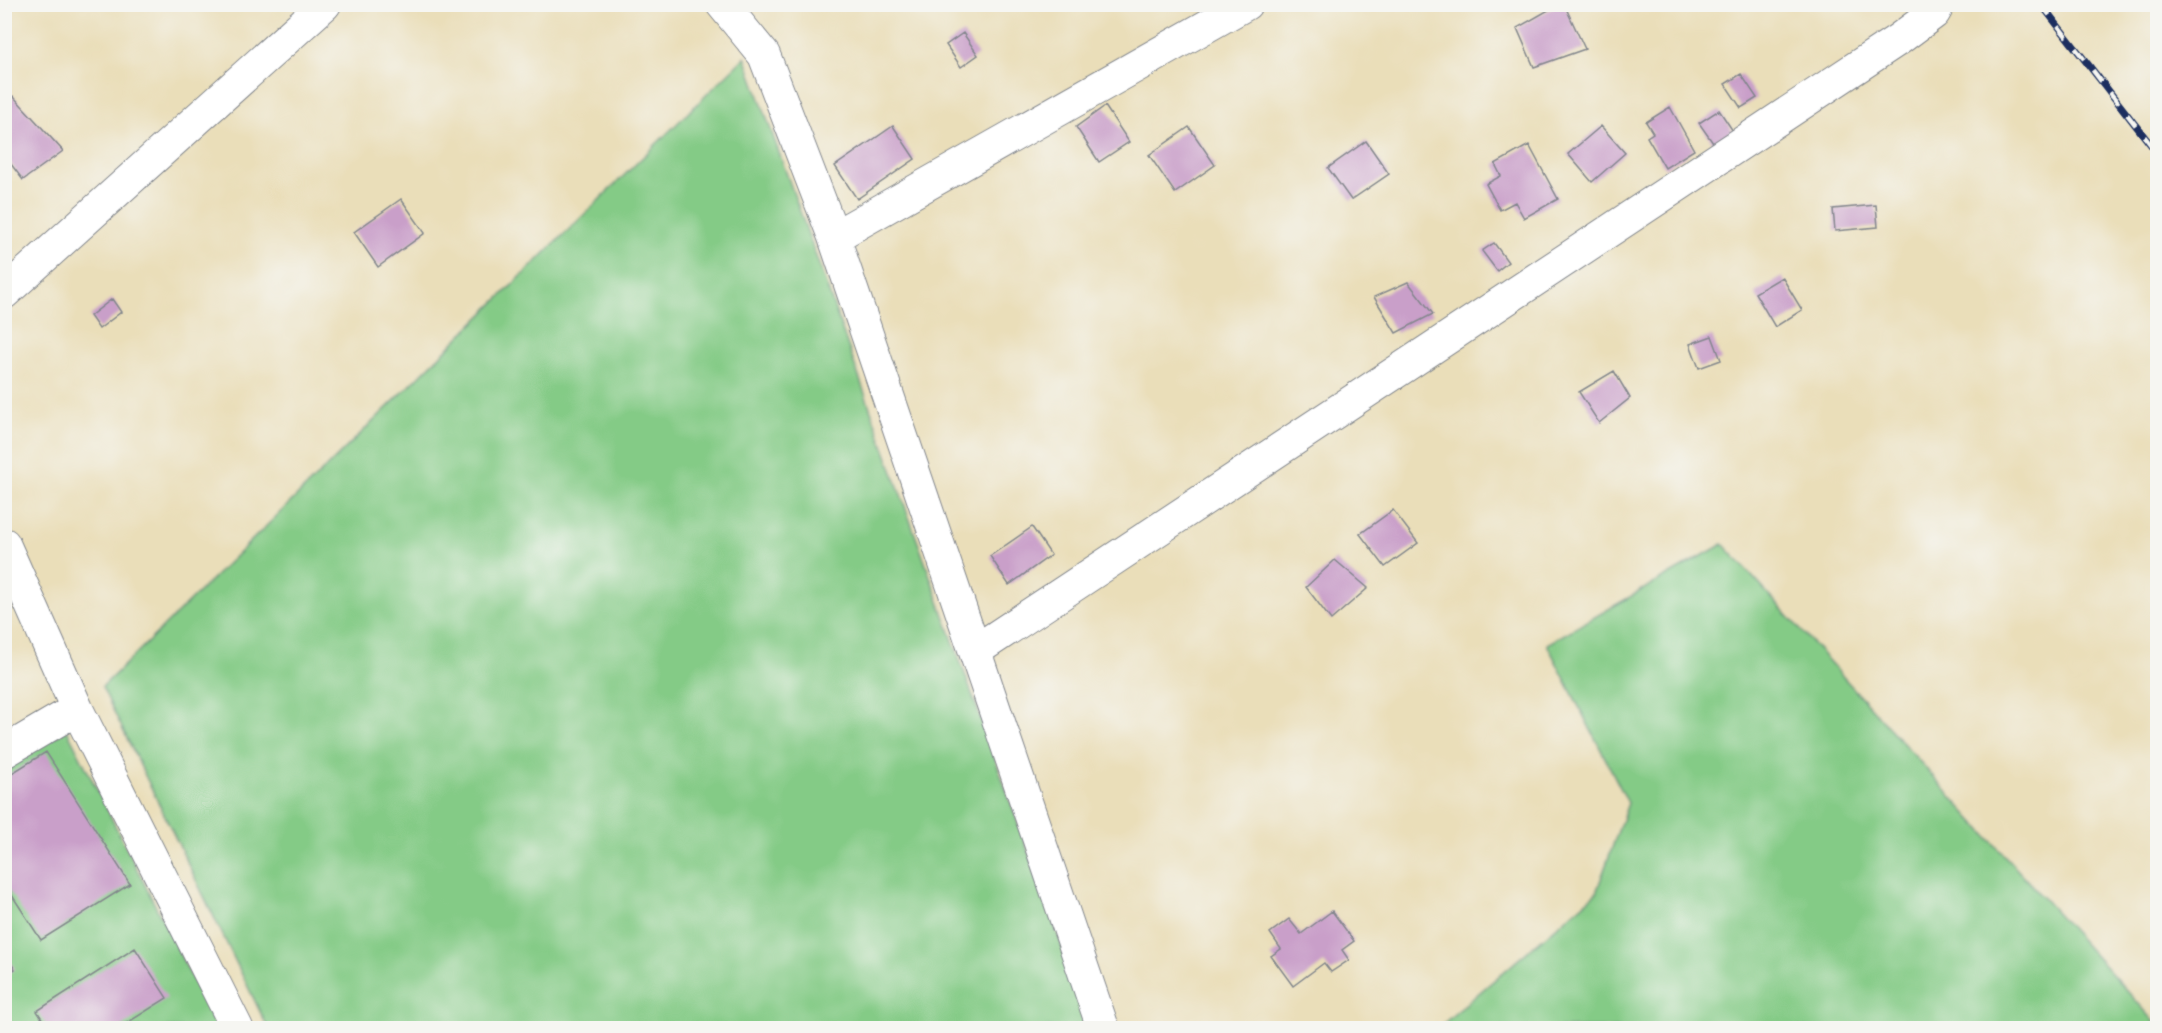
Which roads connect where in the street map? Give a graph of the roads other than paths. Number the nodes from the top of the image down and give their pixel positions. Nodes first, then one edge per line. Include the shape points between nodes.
1 (325, 4) edge
2 (722, 4) edge
3 (1246, 4) edge
4 (1939, 4) edge
5 (834, 237) junction
6 (4, 293) edge
7 (4, 544) edge
8 (975, 651) junction
9 (77, 709) junction
10 (4, 752) edge
11 (237, 1029) edge
12 (1103, 1029) edge

1 - 6 street
2 - 5 street via 764,56
3 - 5 street
4 - 8 street via 1934,13 1899,39
5 - 8 street
7 - 9 street
8 - 12 street
9 - 10 street
9 - 11 street

